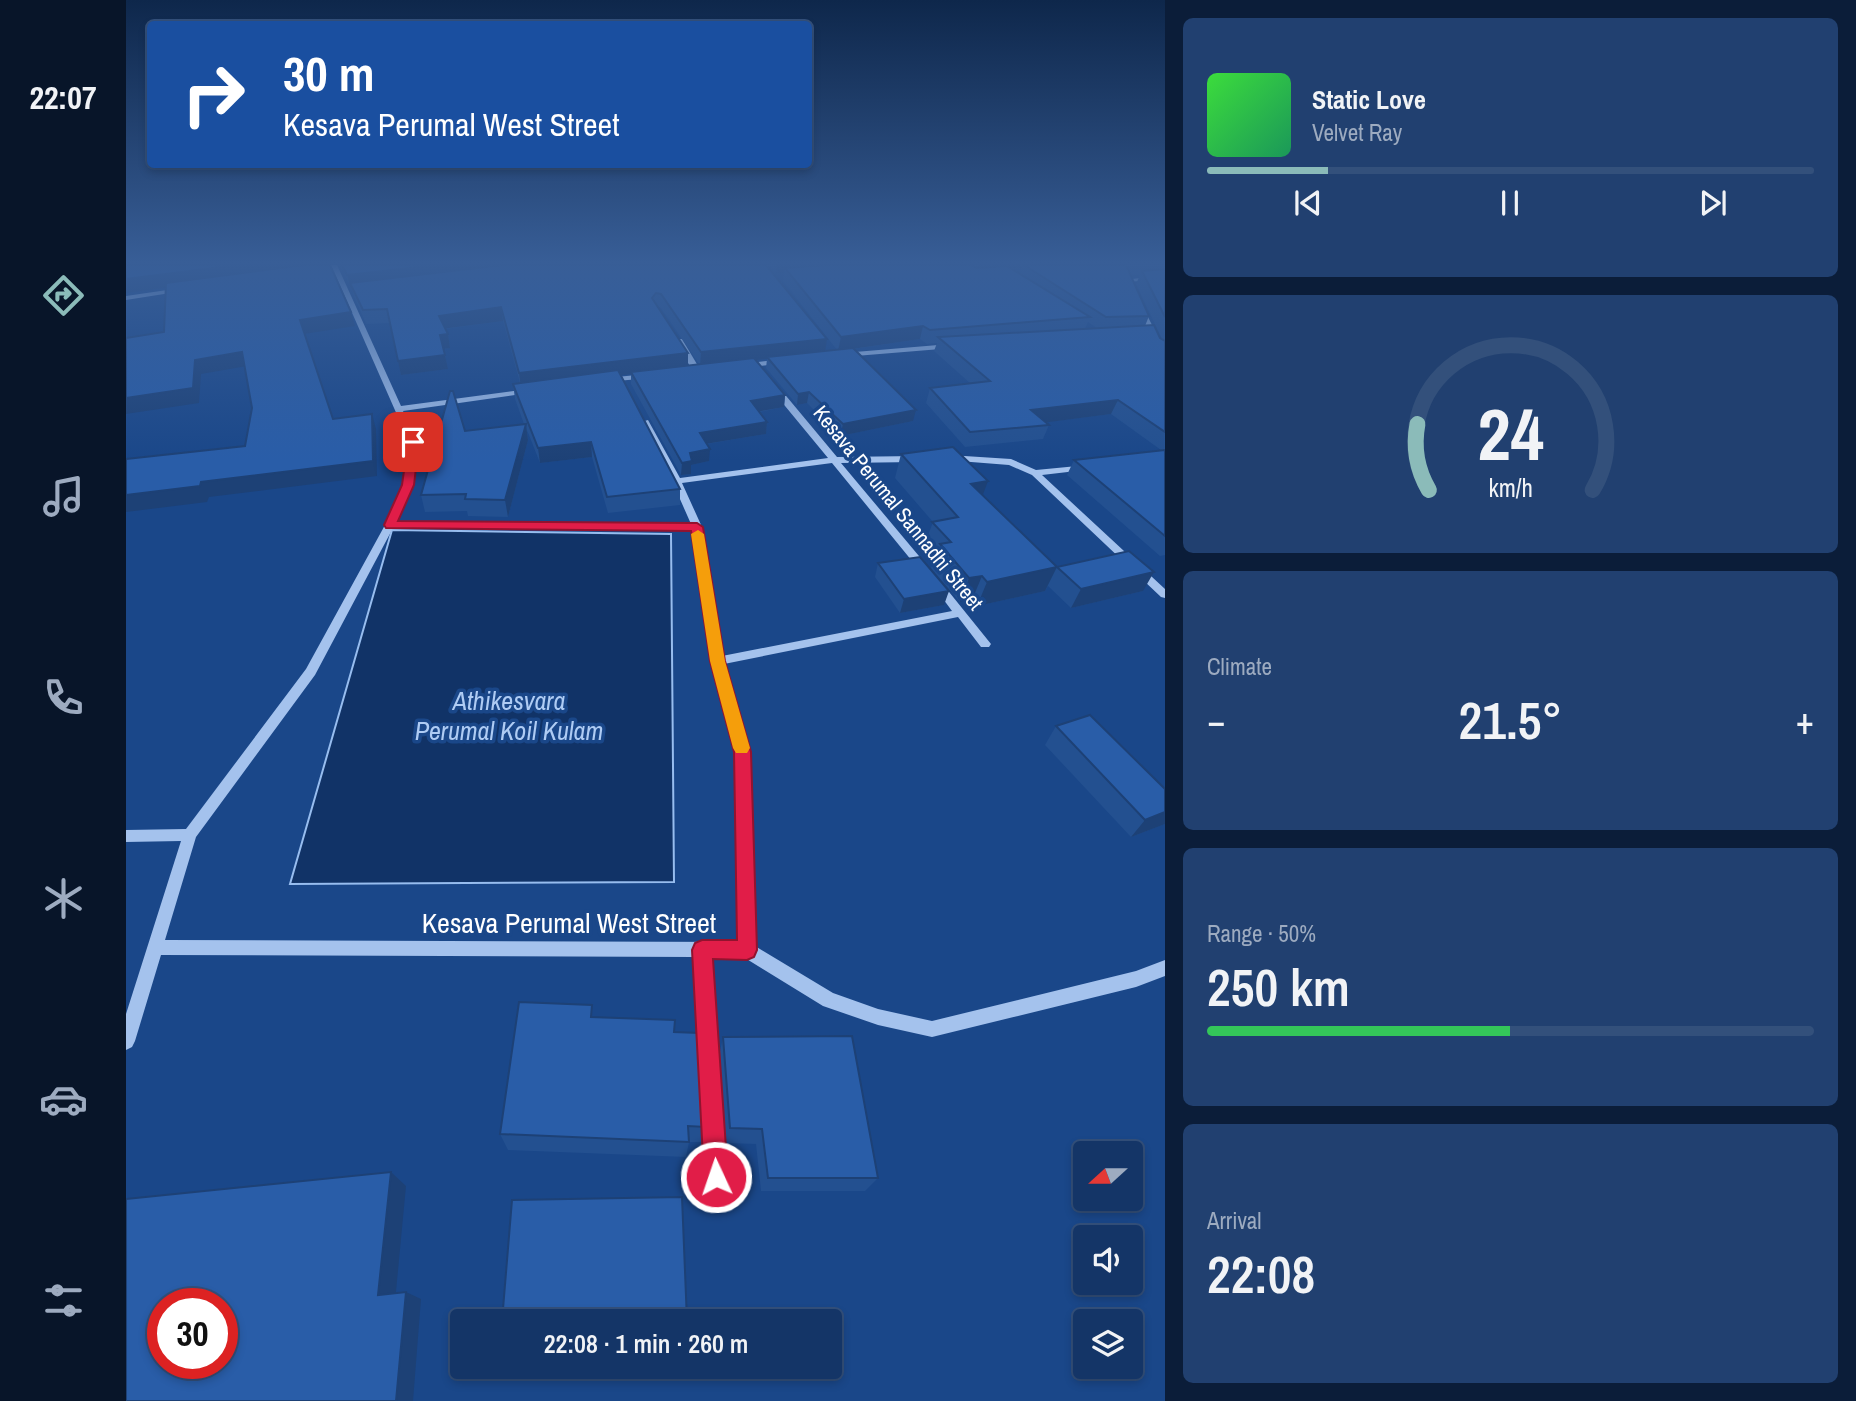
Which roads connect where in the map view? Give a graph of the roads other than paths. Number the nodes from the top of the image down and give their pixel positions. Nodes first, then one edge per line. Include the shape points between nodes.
1 (362, 330) edge
2 (1151, 330) edge
3 (672, 331) edge
4 (1142, 334) edge
5 (1153, 334) junction
6 (959, 345) edge
7 (835, 356) edge
8 (1165, 356) edge
9 (795, 360) edge
10 (755, 364) junction
11 (732, 367) edge
12 (709, 369) edge
13 (697, 371) junction
14 (685, 372) edge
15 (659, 374) edge
16 (593, 382) edge
17 (538, 390) edge
18 (399, 409) junction
19 (640, 412) edge
20 (944, 458) edge
21 (931, 459) edge
22 (835, 460) junction
23 (1100, 466) edge
24 (1035, 473) junction
25 (677, 481) junction
26 (390, 525) junction
27 (697, 527) junction
28 (1165, 595) edge
29 (960, 612) junction
30 (985, 644) dead end
31 (717, 661) junction
32 (190, 835) junction
33 (126, 836) edge
34 (157, 947) junction
35 (702, 950) junction
36 (747, 950) junction
37 (1165, 968) edge
38 (126, 1041) edge
39 (716, 1177) dead end

1 - 18 street
2 - 5 street
3 - 13 street
4 - 5 street
5 - 8 street
6 - 7 street
9 - 10 street
10 - 11 street
10 - 22 street, Kesava Perumal Sannadhi Street
12 - 13 street
13 - 14 street
15 - 16 street via 624,384
17 - 18 street
18 - 26 street via 413,442 408,485
19 - 25 street
20 - 24 street via 1011,462
21 - 22 street
22 - 25 street
22 - 29 street, Kesava Perumal Sannadhi Street
23 - 24 street
24 - 28 street
25 - 27 street
26 - 27 street
26 - 32 street via 311,672
27 - 31 street
29 - 30 street, Kesava Perumal Sannadhi Street
29 - 31 street
31 - 36 street via 743,752
32 - 33 street
32 - 34 street
34 - 35 street, Kesava Perumal West Street
34 - 38 street
35 - 36 street, Kesava Perumal West Street
35 - 39 street
36 - 37 street, Kesava Perumal West Street via 829,1000 932,1029

